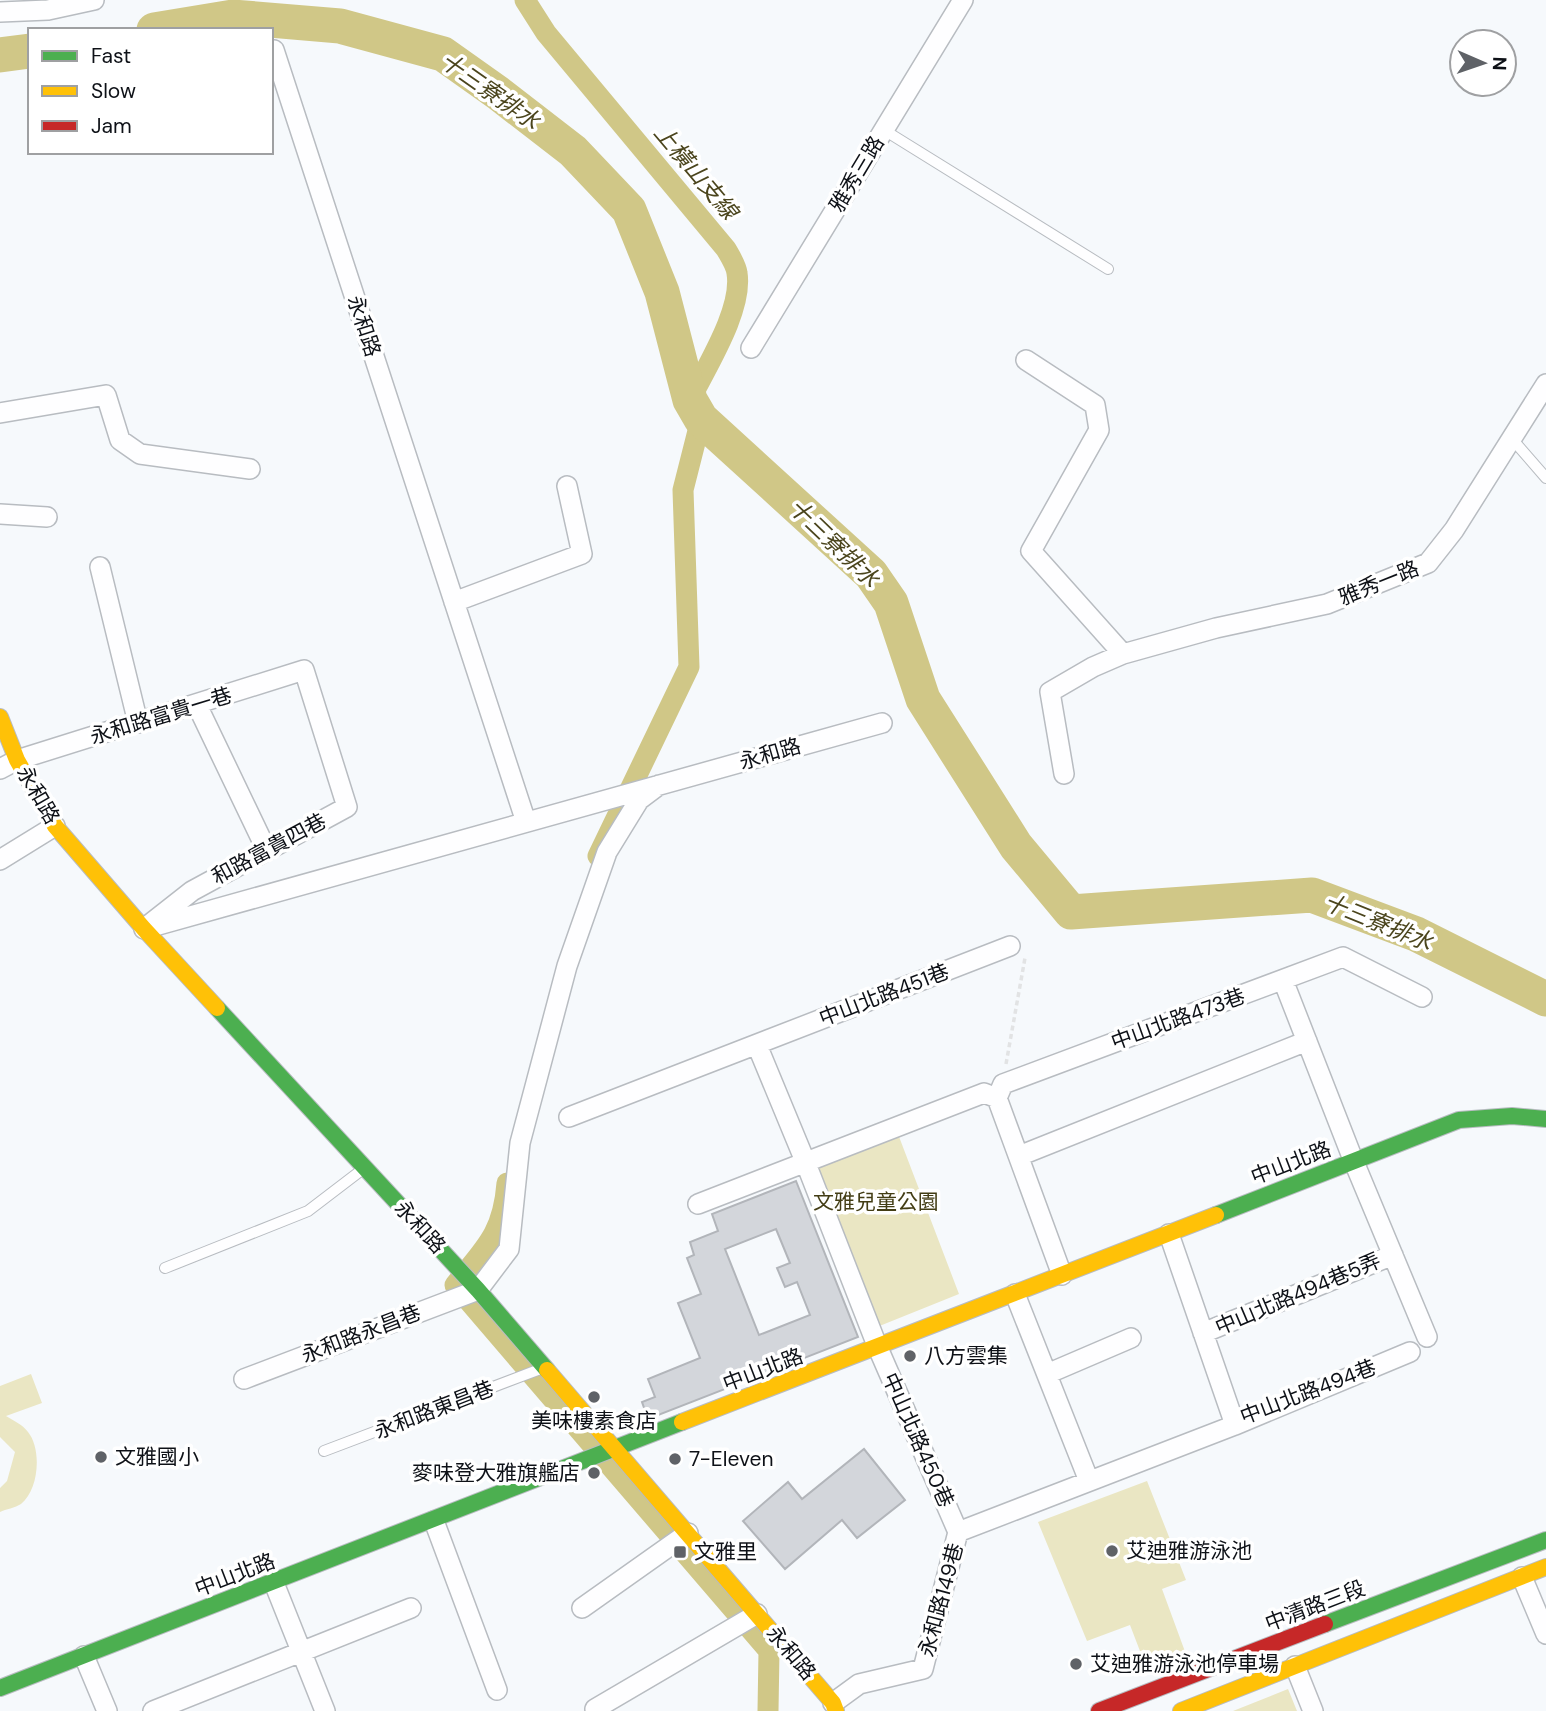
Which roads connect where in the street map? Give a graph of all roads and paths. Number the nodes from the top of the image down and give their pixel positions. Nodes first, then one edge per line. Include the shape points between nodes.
1 (94, 0) edge
2 (963, 0) edge
3 (0, 12) edge
4 (274, 50) dead end
5 (884, 130) junction
6 (1108, 268) dead end
7 (751, 348) dead end
8 (1026, 360) dead end
9 (1546, 384) edge
10 (0, 413) edge
11 (1513, 440) junction
12 (250, 469) dead end
13 (1546, 478) edge
14 (568, 486) dead end
15 (0, 514) edge
16 (47, 517) dead end
17 (100, 567) dead end
18 (454, 602) junction
19 (1122, 654) junction
20 (304, 670) joint
21 (197, 705) junction
22 (0, 716) edge
23 (138, 723) junction
24 (881, 723) dead end
25 (9, 765) edge
26 (1064, 774) dead end
27 (659, 785) junction
28 (526, 822) junction
29 (55, 826) junction
30 (266, 849) junction
31 (0, 860) edge
32 (144, 929) junction
33 (1010, 946) joint
34 (1283, 980) junction
35 (1422, 997) dead end
36 (1307, 1041) junction
37 (757, 1045) junction
38 (1000, 1091) junction
39 (569, 1117) dead end
40 (1546, 1119) edge
41 (1019, 1156) junction
42 (806, 1161) junction
43 (1354, 1162) junction
44 (365, 1167) junction
45 (698, 1204) dead end
46 (1169, 1234) junction
47 (1393, 1255) junction
48 (165, 1268) dead end
49 (1062, 1275) junction
50 (477, 1290) junction
51 (1015, 1294) junction
52 (1203, 1334) junction
53 (1427, 1337) dead end
54 (1131, 1338) dead end
55 (878, 1348) junction
56 (1410, 1352) dead end
57 (544, 1368) junction
58 (1047, 1374) junction
59 (244, 1379) dead end
60 (1235, 1424) junction
61 (616, 1450) junction
62 (324, 1451) dead end
63 (1089, 1481) junction
64 (433, 1521) junction
65 (958, 1532) junction
66 (687, 1534) junction
67 (1546, 1539) edge
68 (1546, 1567) edge
69 (1522, 1577) junction
70 (274, 1583) junction
71 (411, 1608) dead end
72 (582, 1608) dead end
73 (757, 1614) junction
74 (1546, 1634) edge
75 (301, 1651) junction
76 (84, 1656) junction
77 (1295, 1666) junction
78 (0, 1688) edge
79 (497, 1690) dead end
80 (835, 1707) edge
81 (594, 1709) dead end
82 (107, 1711) edge
83 (153, 1711) edge
84 (325, 1711) edge
85 (1099, 1711) edge
86 (1181, 1711) edge
87 (1313, 1711) edge

1 - 3 street via 48,10
2 - 5 street, 雅秀三路
4 - 18 street, 永和路
5 - 6 lane
5 - 7 street, 雅秀三路
8 - 19 street via 1095,405 1099,430 1031,551
9 - 11 street, 雅秀一路
10 - 12 street via 106,395 120,440 140,454
11 - 13 lane
11 - 19 street, 雅秀一路 via 1427,563 1327,604
14 - 18 street via 582,554
15 - 16 street
17 - 23 street
18 - 28 street, 永和路
19 - 26 street, 雅秀一路 via 1050,692
20 - 21 street, 永和路富貴一巷
20 - 30 street, 和路富貴四巷 via 347,807
21 - 23 street, 永和路富貴一巷
21 - 30 street
22 - 25 main road, 永和路
23 - 25 street, 永和路富貴一巷
24 - 27 street, 永和路
25 - 29 main road, 永和路
27 - 28 street, 永和路
27 - 50 street, 永和路 via 639,800 607,852 567,966 520,1143 509,1249
28 - 32 street, 永和路
29 - 31 street
29 - 32 main road, 永和路
30 - 32 street, 和路富貴四巷 via 192,891
32 - 44 main road, 永和路
33 - 37 street, 中山北路451巷
33 - 38 path via 1027,947
34 - 35 street, 中山北路473巷 via 1343,957
34 - 36 street
34 - 38 street, 中山北路473巷
36 - 41 street
36 - 43 street
37 - 39 street, 中山北路451巷
37 - 42 street
38 - 41 street
38 - 42 street, 中山北路473巷 via 984,1093
40 - 43 main road, 中山北路 via 1459,1120
41 - 49 street
42 - 45 street, 中山北路473巷
42 - 55 street
43 - 46 main road, 中山北路
43 - 47 street
44 - 48 lane via 308,1211
44 - 50 main road, 永和路
46 - 49 main road, 中山北路
46 - 52 street, 中山北路494巷
47 - 52 street, 中山北路494巷5弄
47 - 53 street
49 - 51 main road, 中山北路
50 - 57 main road, 永和路
50 - 59 street, 永和路永昌巷
51 - 55 main road, 中山北路
51 - 58 street
52 - 60 street, 中山北路494巷
54 - 58 street
55 - 61 main road, 中山北路
55 - 65 street, 中山北路450巷
56 - 60 street, 中山北路494巷
57 - 61 main road, 永和路
57 - 62 lane, 永和路東昌巷
58 - 63 street
60 - 63 street, 永和路149巷
61 - 64 main road, 中山北路
61 - 66 main road, 永和路
63 - 65 street, 永和路149巷
64 - 70 main road, 中山北路
64 - 79 street
65 - 80 street, 永和路149巷 via 923,1668 859,1684
66 - 72 street
66 - 73 main road, 永和路
67 - 85 main road, 中清路三段
68 - 69 main road
69 - 74 street
69 - 77 main road
70 - 75 street
70 - 76 main road, 中山北路
71 - 75 street
73 - 80 main road, 永和路
73 - 81 street
75 - 83 street
75 - 84 street
76 - 78 main road, 中山北路
76 - 82 street
77 - 86 main road
77 - 87 street

